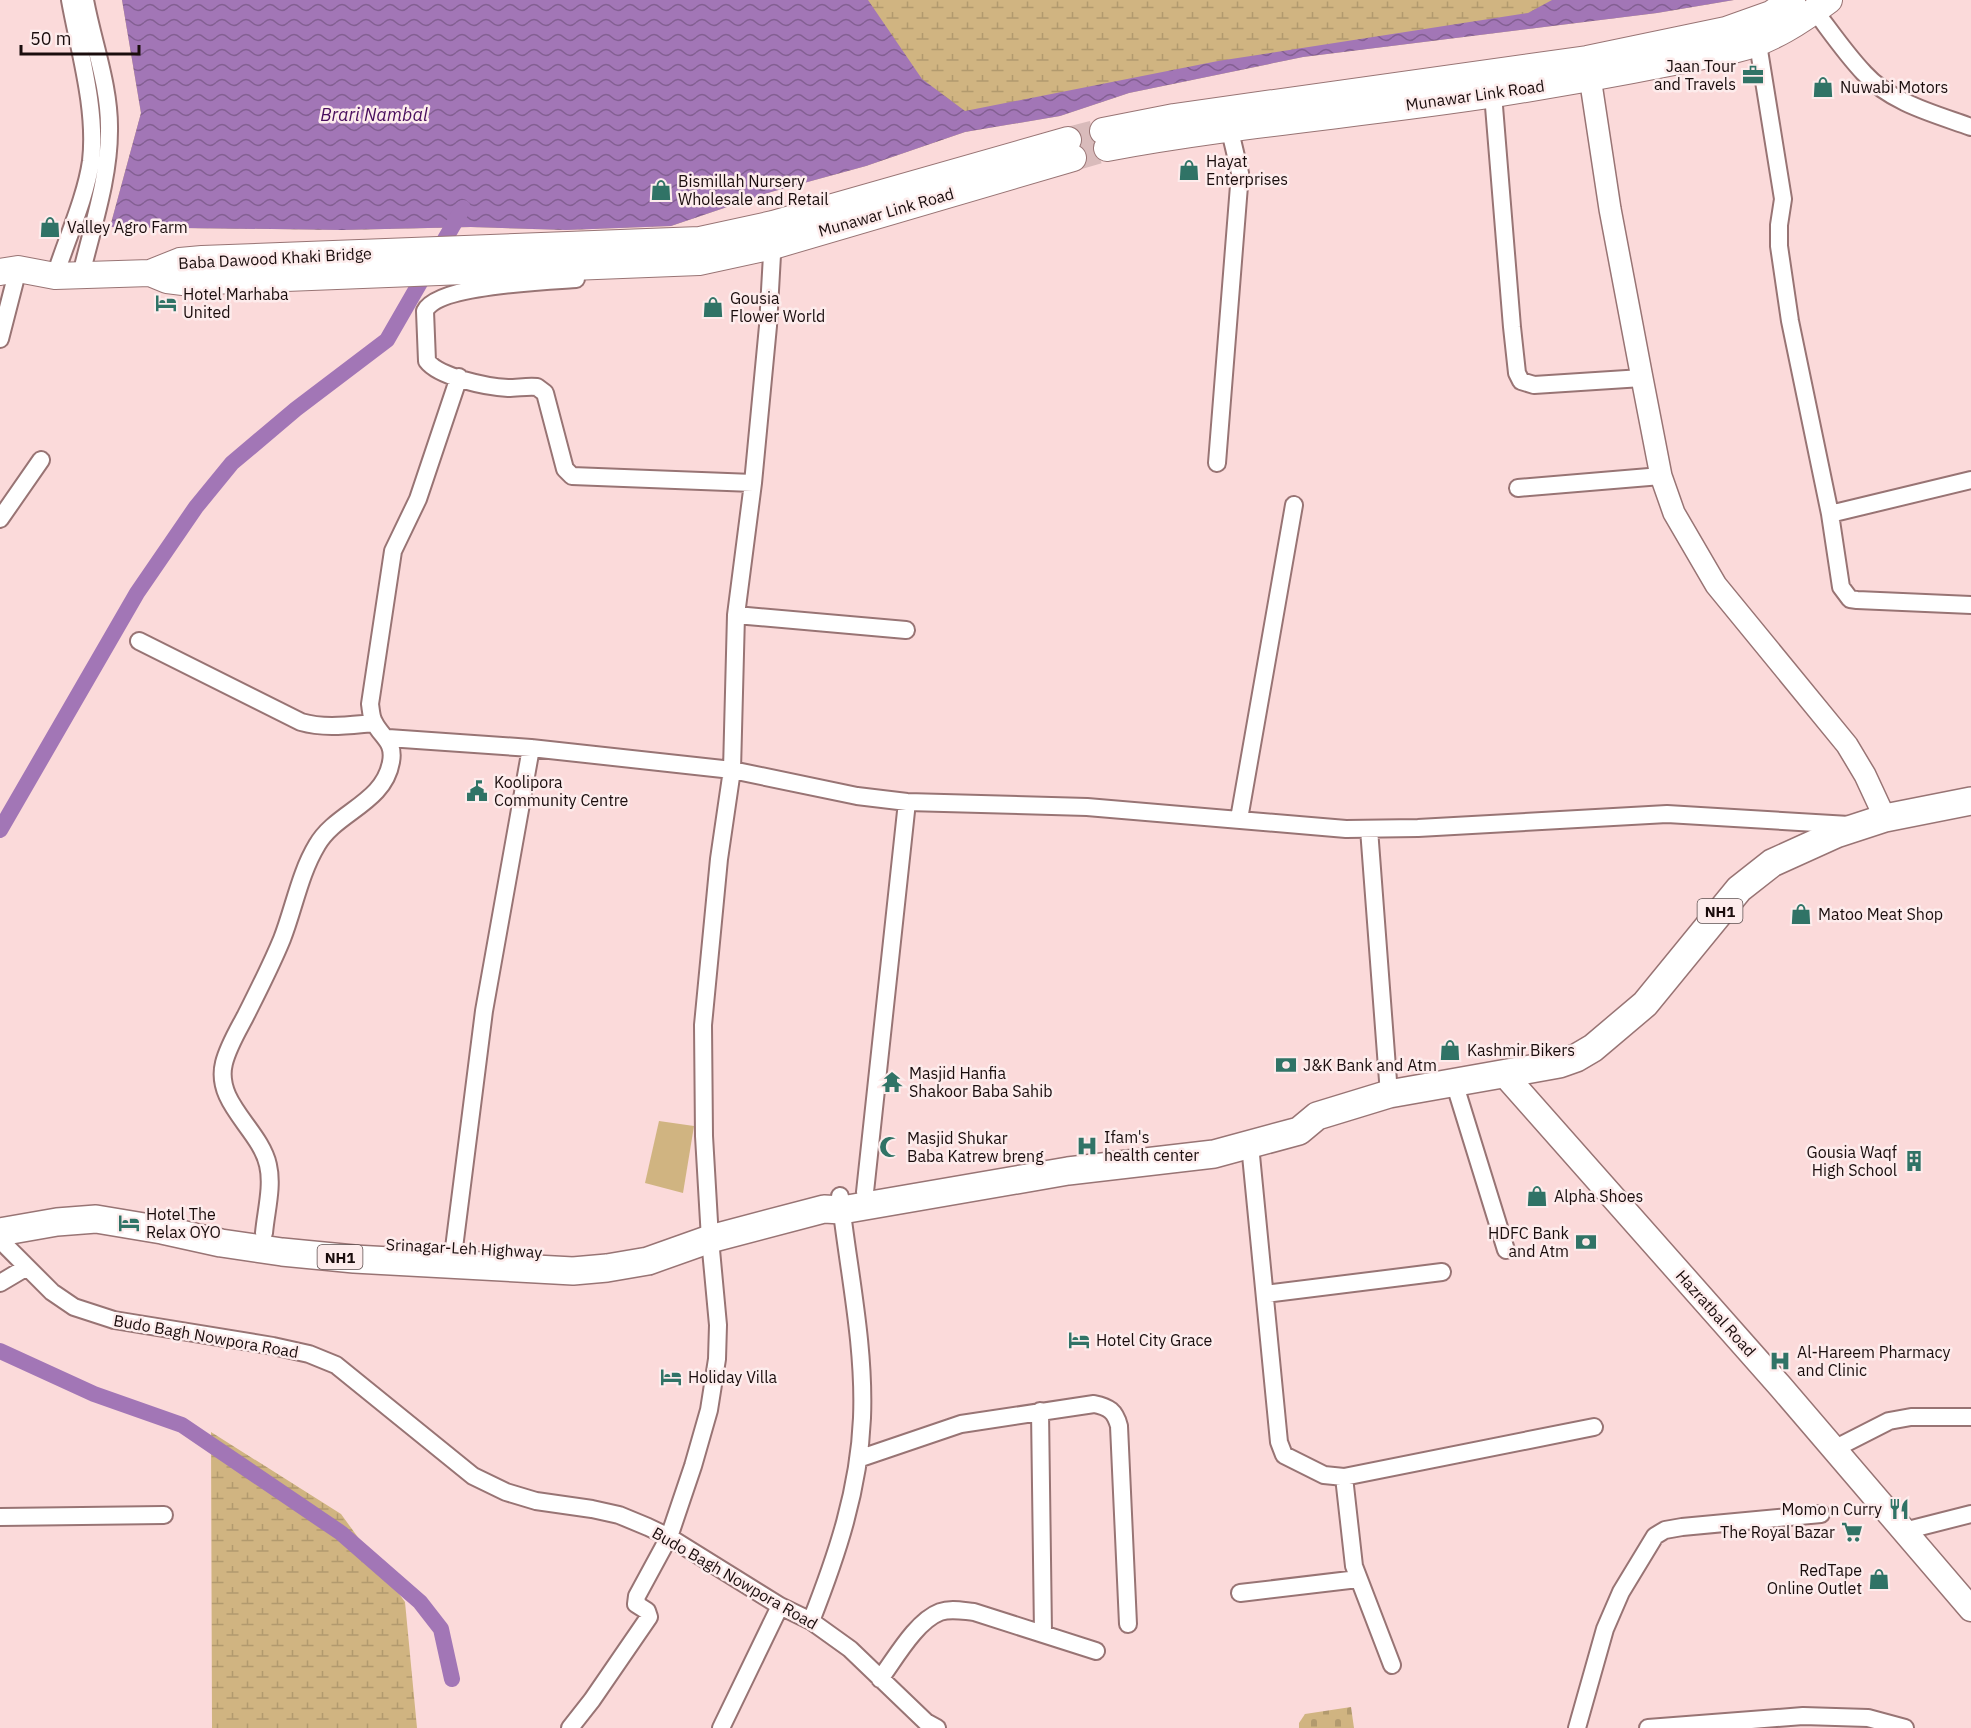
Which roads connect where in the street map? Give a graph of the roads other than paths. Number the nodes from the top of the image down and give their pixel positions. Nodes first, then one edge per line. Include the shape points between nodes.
1 (70, 0) edge
2 (85, 0) edge
3 (1812, 4) edge
4 (1758, 44) junction
5 (1588, 68) junction
6 (1493, 94) junction
7 (1228, 118) junction
8 (1971, 127) edge
9 (1105, 140) tunnel mouth
10 (1070, 149) tunnel mouth
11 (773, 235) junction
12 (704, 254) junction
13 (6, 266) edge
14 (81, 275) junction
15 (54, 276) junction
16 (0, 339) edge
17 (459, 377) junction
18 (1642, 378) junction
19 (40, 460) dead end
20 (1217, 463) dead end
21 (1661, 476) junction
22 (1971, 480) edge
23 (753, 483) junction
24 (1518, 488) dead end
25 (1294, 505) dead end
26 (1830, 514) junction
27 (0, 519) edge
28 (1971, 605) edge
29 (736, 615) junction
30 (906, 630) dead end
31 (139, 641) dead end
32 (374, 723) junction
33 (388, 738) junction
34 (531, 748) junction
35 (732, 770) junction
36 (1971, 801) edge
37 (907, 802) junction
38 (1239, 819) junction
39 (1873, 822) junction
40 (1369, 829) junction
41 (1504, 1074) junction
42 (1454, 1082) junction
43 (1389, 1094) junction
44 (1317, 1116) junction
45 (1250, 1145) junction
46 (843, 1202) junction
47 (0, 1215) edge
48 (0, 1232) edge
49 (264, 1233) junction
50 (710, 1239) junction
51 (0, 1240) edge
52 (454, 1248) junction
53 (680, 1248) junction
54 (1506, 1250) dead end
55 (27, 1268) junction
56 (1442, 1272) dead end
57 (0, 1283) edge
58 (1265, 1294) junction
59 (1040, 1411) junction
60 (1970, 1417) edge
61 (1594, 1427) dead end
62 (1834, 1449) junction
63 (858, 1459) junction
64 (1344, 1478) junction
65 (1821, 1514) dead end
66 (1971, 1514) edge
67 (164, 1515) dead end
68 (0, 1517) edge
69 (1904, 1531) junction
70 (669, 1537) junction
71 (1358, 1579) junction
72 (1240, 1593) dead end
73 (780, 1606) junction
74 (1971, 1609) edge
75 (811, 1621) junction
76 (1128, 1624) dead end
77 (1043, 1633) junction
78 (1096, 1651) dead end
79 (1392, 1665) dead end
80 (880, 1679) junction
81 (570, 1728) edge
82 (721, 1728) edge
83 (937, 1728) edge
84 (1577, 1728) edge
85 (1648, 1728) edge
86 (1905, 1728) edge

1 - 15 street via 92,133 90,162
2 - 14 street via 110,130 101,191
3 - 4 main road, Munawar Link Road
3 - 5 main road, Munawar Link Road
3 - 8 street via 1865,75 1913,106
4 - 5 main road, Munawar Link Road
4 - 26 street via 1784,199 1779,246 1790,321
5 - 6 main road, Munawar Link Road
5 - 7 main road, Munawar Link Road
5 - 18 street
6 - 7 main road, Munawar Link Road
6 - 18 street via 1512,327 1521,381 1534,385
7 - 9 main road, Munawar Link Road
7 - 20 street via 1240,173
10 - 11 main road, Munawar Link Road
11 - 12 main road, Munawar Link Road
11 - 23 street
12 - 14 main road, Baba Dawood Khaki Bridge via 203,270 167,280 150,273
12 - 17 street via 696,270 471,289 432,302 425,311 427,361 435,369
13 - 15 main road
13 - 16 street
14 - 15 main road
17 - 23 street via 499,387 542,390 564,469 572,477
17 - 32 street via 418,499 398,537 389,565 370,704
18 - 21 street
19 - 27 street
21 - 24 street
21 - 39 street via 1674,513 1716,585 1847,745 1865,775
22 - 26 street
23 - 29 street
25 - 38 street
26 - 28 street via 1841,587 1850,598
29 - 30 street
29 - 35 street
31 - 32 street via 301,722 313,726
32 - 33 street
33 - 34 street
33 - 49 street via 392,762 380,788 330,828 315,847 282,938 224,1063 222,1079 227,1095 264,1152 268,1165
34 - 35 street
34 - 52 street via 484,1011
35 - 37 street via 857,796
35 - 50 street via 703,1024
36 - 39 highway, NH1
37 - 38 street via 1087,807
37 - 46 street
38 - 40 street
39 - 40 street via 1667,814
39 - 41 highway, NH1 via 1798,851 1755,875 1721,909 1645,1004 1593,1048 1559,1064
40 - 43 street
41 - 42 highway, NH1
41 - 62 main road, Hazratbal Road
42 - 43 highway, NH1
42 - 54 street
43 - 44 highway, NH1
44 - 45 highway, NH1 via 1299,1131
44 - 46 highway, NH1 via 1300,1114 1213,1137 1078,1154
45 - 46 highway, NH1 via 1214,1154
45 - 58 street
46 - 50 highway, NH1
46 - 63 street via 862,1385
47 - 49 highway, Srinagar-Leh Highway / NH1 via 42,1207 95,1204
48 - 53 highway, NH1 via 96,1219 282,1252 548,1271 607,1269 648,1261
49 - 52 highway, Srinagar-Leh Highway / NH1
50 - 53 highway, NH1
50 - 70 street via 717,1359 709,1410
51 - 55 street, Budo Bagh Nowpora Road
52 - 53 highway, Srinagar-Leh Highway / NH1 via 555,1253 651,1246
55 - 57 street
55 - 70 street, Budo Bagh Nowpora Road via 74,1307 114,1320 273,1346 336,1365 473,1476 536,1501 619,1515
56 - 58 street
58 - 64 street via 1279,1442 1284,1455 1324,1475
59 - 63 street via 961,1424
59 - 76 street via 1094,1404 1108,1407 1116,1414
59 - 77 street
60 - 62 street via 1889,1421
61 - 64 street
62 - 69 main road, Hazratbal Road
63 - 75 street via 840,1546
64 - 71 street
65 - 84 street via 1682,1527 1655,1536 1612,1610
66 - 69 street
67 - 68 street
69 - 74 main road, Hazratbal Road
70 - 73 street, Budo Bagh Nowpora Road
70 - 81 street via 636,1600 649,1617
71 - 72 street
71 - 79 street
73 - 75 street, Budo Bagh Nowpora Road
73 - 82 street
75 - 80 street, Budo Bagh Nowpora Road via 850,1649
77 - 78 street
77 - 80 street via 974,1612 941,1612 915,1631
80 - 83 street, Budo Bagh Nowpora Road
85 - 86 street via 1803,1716 1868,1718

